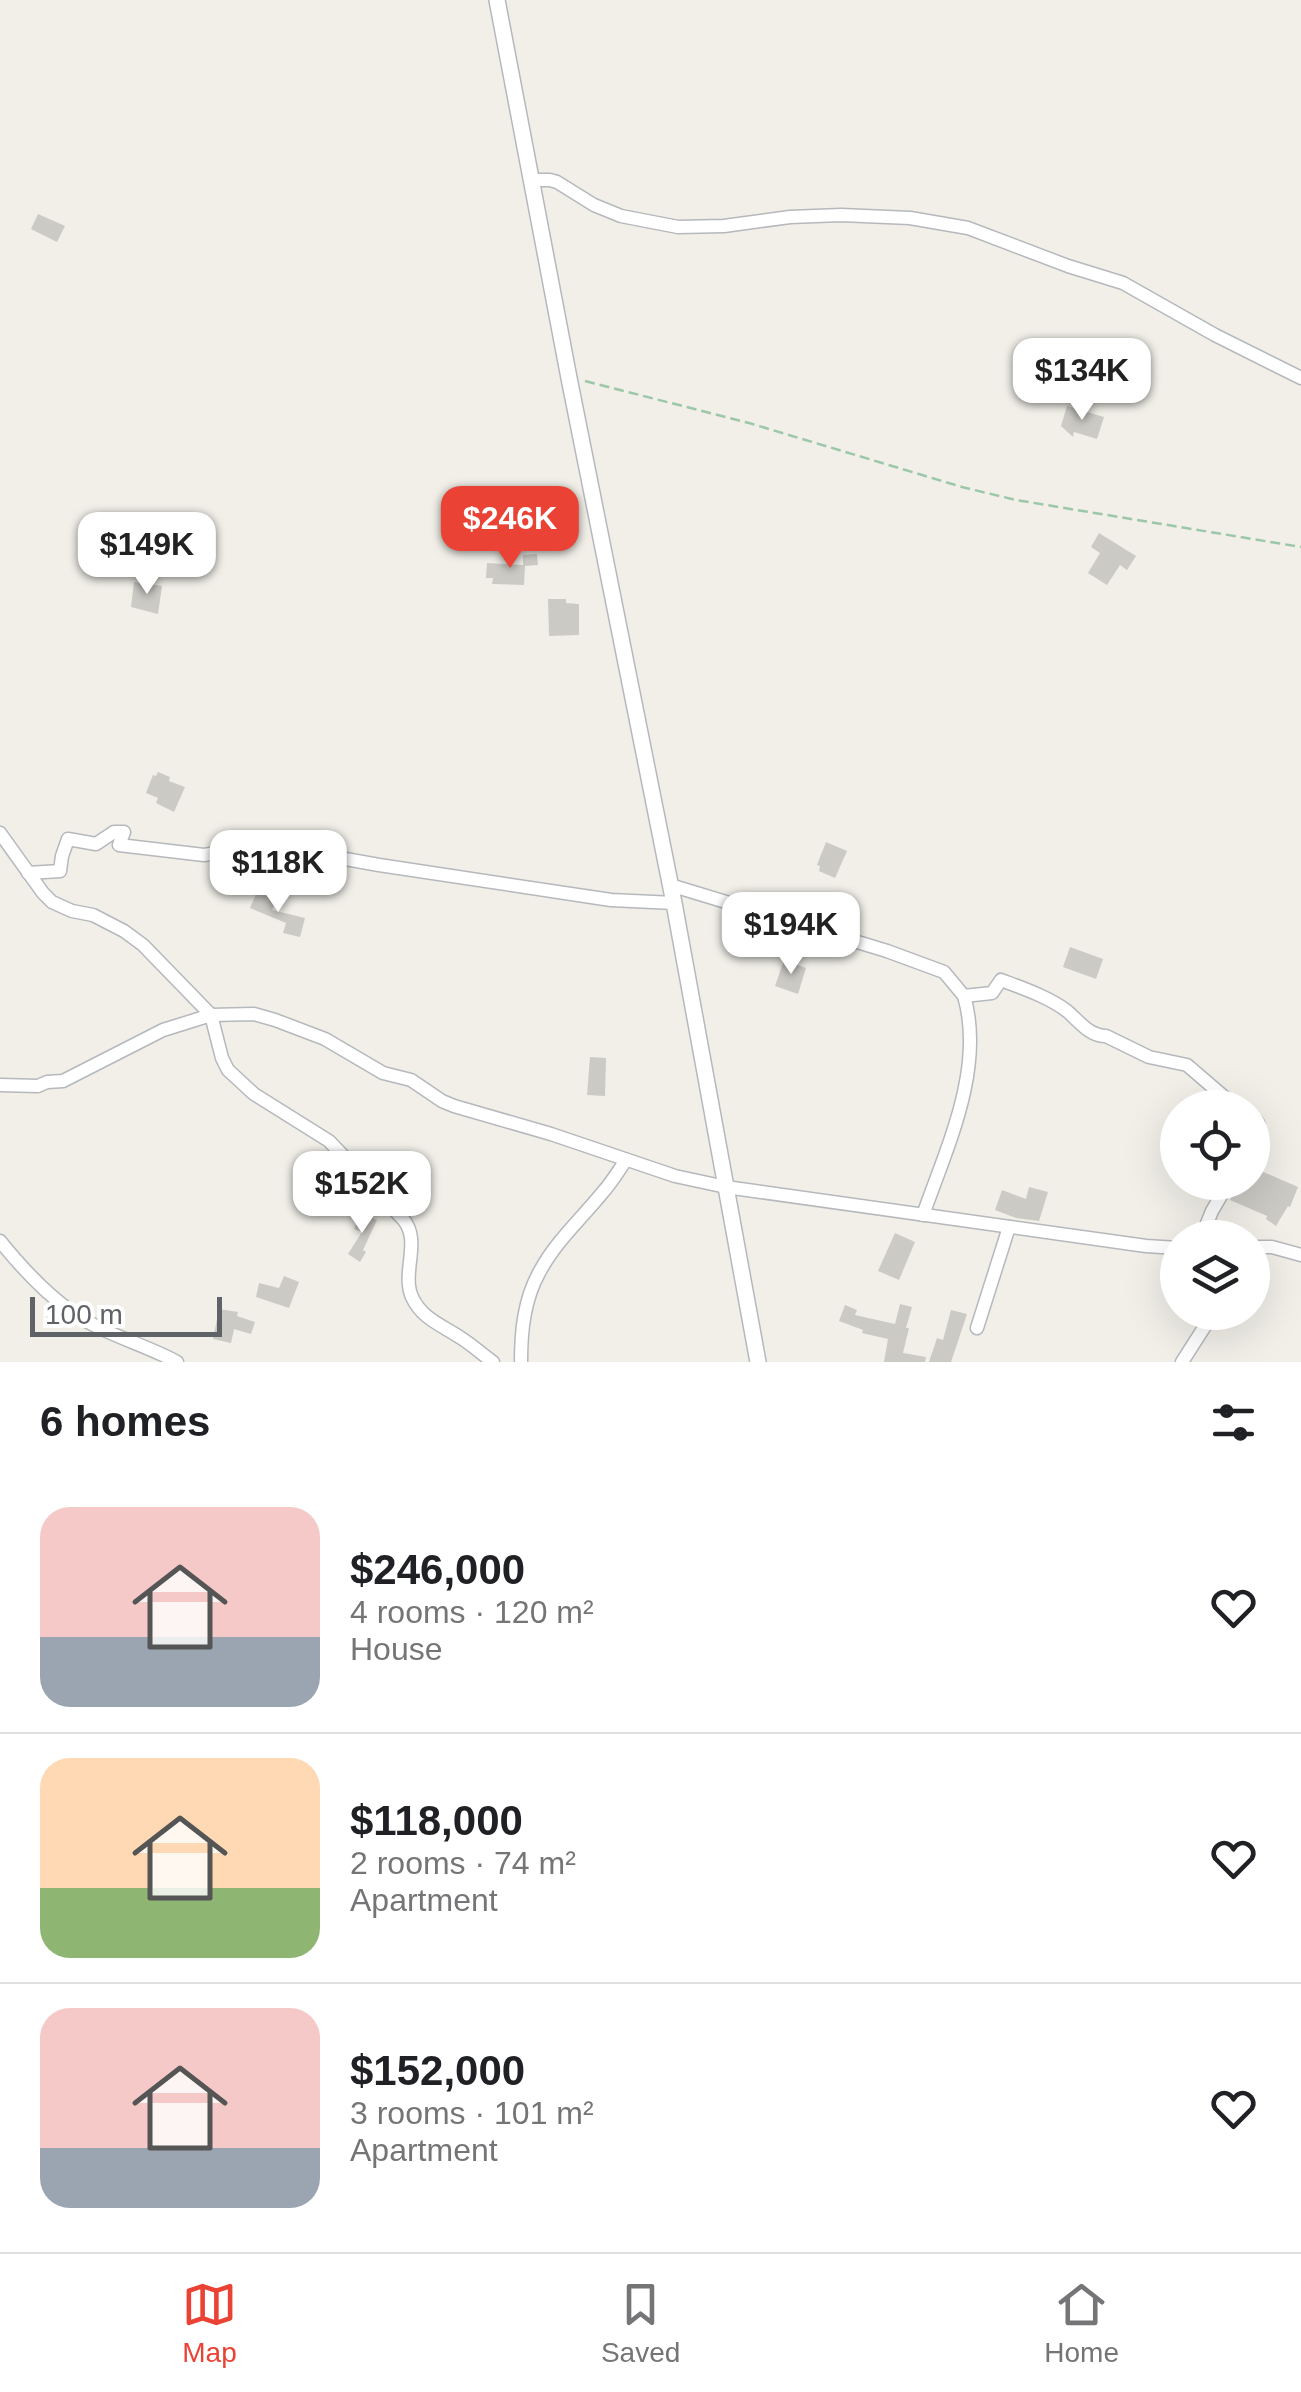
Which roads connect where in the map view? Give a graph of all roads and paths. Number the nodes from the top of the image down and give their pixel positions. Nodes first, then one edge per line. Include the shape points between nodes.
1 (497, 0) edge
2 (532, 180) junction
3 (568, 378) junction
4 (1301, 378) edge
5 (1301, 547) edge
6 (0, 833) edge
7 (28, 873) junction
8 (670, 885) junction
9 (674, 903) junction
10 (964, 996) junction
11 (210, 1014) junction
12 (0, 1085) edge
13 (1215, 1090) edge
14 (626, 1160) junction
15 (726, 1187) junction
16 (924, 1215) junction
17 (1009, 1227) junction
18 (0, 1241) edge
19 (1160, 1246) edge
20 (1270, 1247) edge
21 (1301, 1255) edge
22 (977, 1328) dead end
23 (1202, 1330) edge
24 (178, 1362) edge
25 (493, 1362) edge
26 (521, 1362) edge
27 (758, 1362) edge
28 (1182, 1362) edge

1 - 2 street
2 - 3 street
2 - 4 street via 557,182 621,216 678,227 840,215 968,228 1123,283
3 - 5 path via 1016,500
3 - 8 street
6 - 7 street
7 - 9 street via 60,871 68,840 96,844 124,832 118,845 204,855 250,842 610,900
7 - 11 street via 52,902 134,938
8 - 9 street
8 - 10 street via 944,972
9 - 15 street
10 - 13 street via 992,993 1001,980 1064,1008 1100,1037 1187,1066
10 - 16 street via 970,1016 966,1081
11 - 12 street via 63,1081
11 - 14 street via 275,1020 454,1106
11 - 25 street via 228,1070 329,1141 410,1227 410,1294 421,1311
14 - 15 street
14 - 26 street via 538,1274 522,1329
15 - 16 street
15 - 27 street
16 - 17 street
17 - 19 street
17 - 22 street
18 - 24 street via 72,1312
20 - 21 street
23 - 28 street

